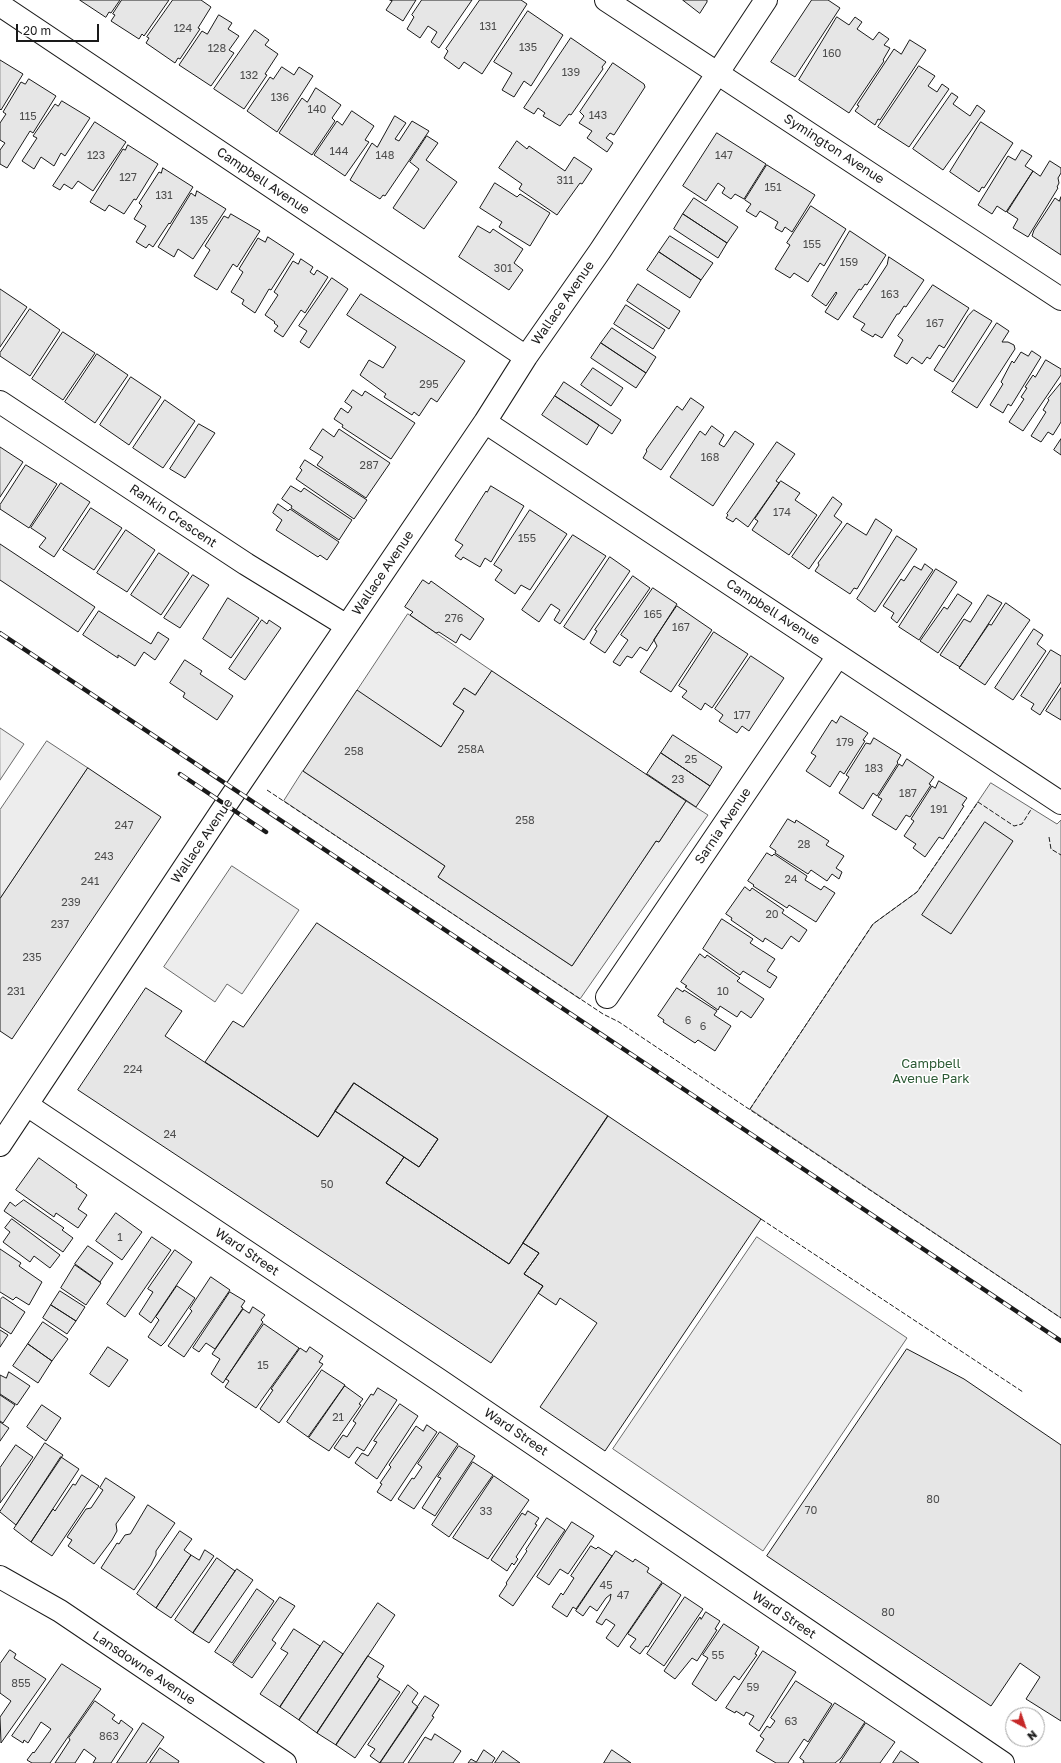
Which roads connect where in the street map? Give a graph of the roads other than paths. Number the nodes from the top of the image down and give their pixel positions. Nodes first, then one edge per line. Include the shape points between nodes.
1 (606, 0) edge
2 (766, 0) edge
3 (0, 5) edge
4 (719, 73) junction
5 (1061, 299) edge
6 (526, 357) junction
7 (0, 402) edge
8 (485, 422) junction
9 (347, 626) junction
10 (838, 656) junction
11 (1061, 803) edge
12 (607, 997) dead end
13 (27, 1105) junction
14 (0, 1146) edge
15 (0, 1577) edge
16 (284, 1763) edge
17 (1003, 1763) edge

1 - 4 street, Symington Avenue
2 - 4 street, Wallace Avenue
3 - 6 street, Campbell Avenue
4 - 5 street, Symington Avenue
4 - 6 street, Wallace Avenue
6 - 8 street, Wallace Avenue
7 - 9 street, Rankin Crescent via 246,564
8 - 9 street, Wallace Avenue
8 - 10 street, Campbell Avenue
9 - 13 street, Wallace Avenue
10 - 11 street, Campbell Avenue
10 - 12 street, Sarnia Avenue
13 - 14 street, Wallace Avenue
13 - 17 street, Ward Street via 439,1380
15 - 16 street, Lansdowne Avenue via 60,1611

